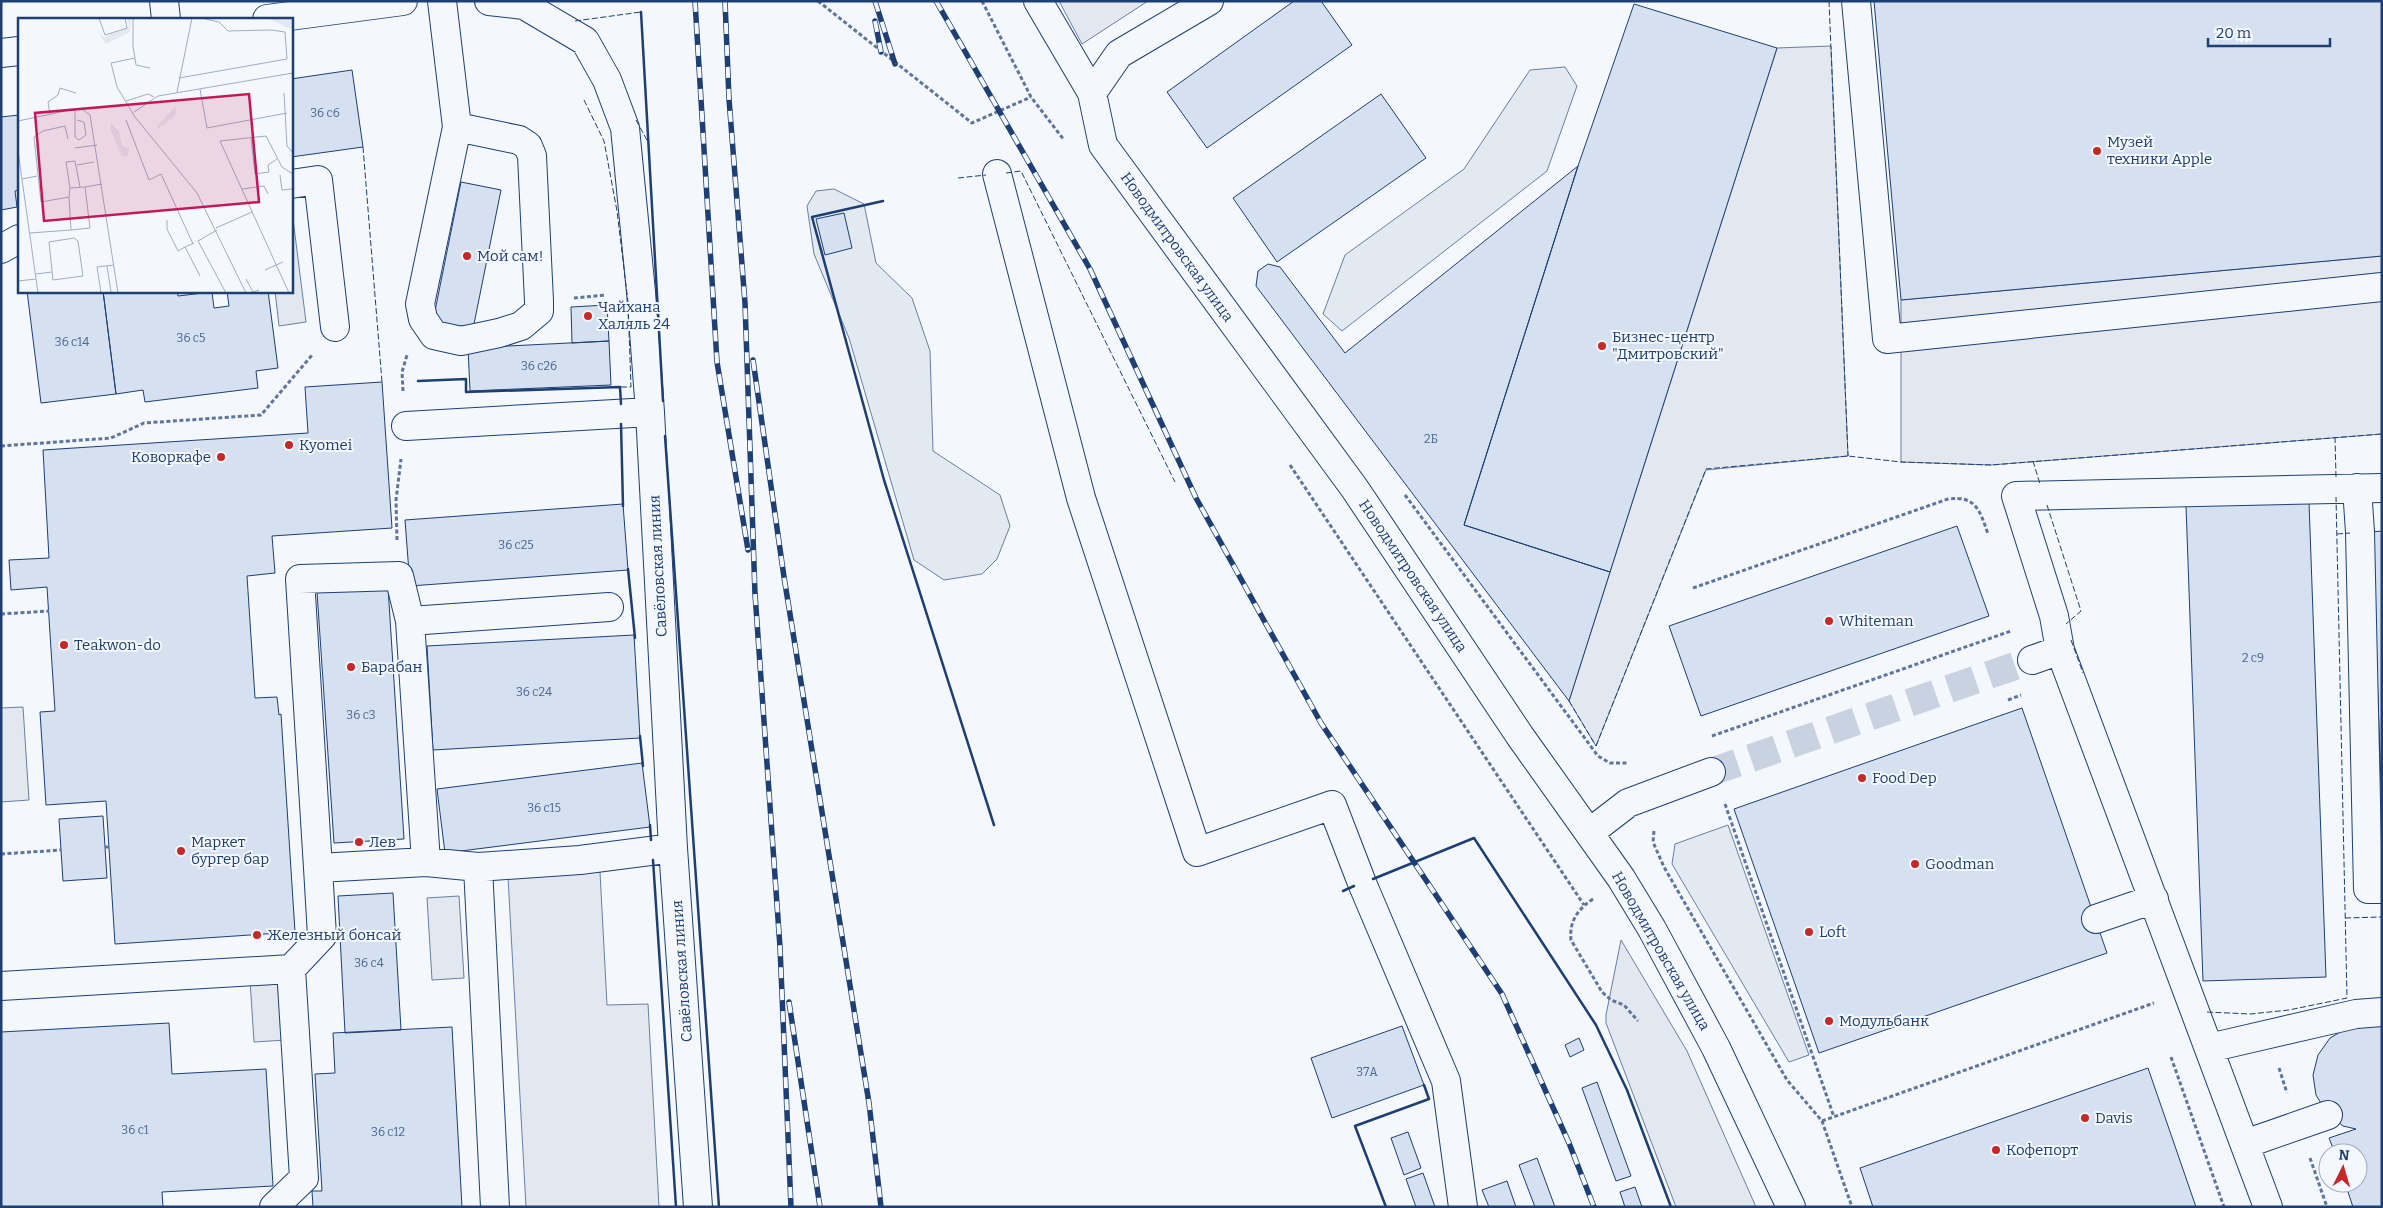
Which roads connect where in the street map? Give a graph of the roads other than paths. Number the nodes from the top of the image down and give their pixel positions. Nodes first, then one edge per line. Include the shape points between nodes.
1 (164, 1) edge
2 (403, 1) edge
3 (442, 1) edge
4 (489, 1) edge
5 (1038, 1) edge
6 (1209, 1) edge
7 (1856, 1) edge
8 (166, 18) edge
9 (275, 18) edge
10 (18, 51) edge
11 (1, 53) edge
12 (1092, 93) junction
13 (457, 127) junction
14 (997, 174) dead end
15 (292, 184) edge
16 (18, 240) edge
17 (1, 249) edge
18 (2382, 287) edge
19 (335, 327) road end
20 (650, 412) junction
21 (406, 426) road end
22 (2369, 488) edge
23 (609, 606) dead end
24 (410, 621) junction
25 (2060, 650) junction
26 (2032, 660) tunnel mouth
27 (1711, 772) tunnel mouth
28 (1588, 833) junction
29 (673, 848) junction
30 (426, 862) junction
31 (478, 867) junction
32 (318, 868) junction
33 (2382, 889) edge
34 (2154, 899) junction
35 (2096, 919) dead end
36 (291, 969) junction
37 (1, 986) edge
38 (2382, 1012) edge
39 (2209, 1048) junction
40 (2328, 1115) dead end
41 (2245, 1144) junction
42 (274, 1207) edge
43 (495, 1207) edge
44 (698, 1207) edge
45 (1463, 1207) edge
46 (1791, 1207) edge
47 (2268, 1207) edge

1 - 8 street
2 - 9 street
3 - 13 street
4 - 20 street, Савёловская линия via 524,5 585,41 607,80 625,128
5 - 12 street, Новодмитровская улица
6 - 12 street via 1119,54
7 - 18 street via 1887,340
10 - 11 street
12 - 28 street, Новодмитровская улица via 1103,146 1355,489
13 - 13 street via 420,304 423,319 434,335 461,341 521,326 539,312 539,301 532,156 528,146 519,140
14 - 45 street via 1081,498 1197,852 1332,805 1446,1081
15 - 19 street via 318,180
16 - 17 street
20 - 21 street
20 - 29 street, Савёловская линия
22 - 25 street via 2016,496 2054,616
22 - 33 street via 2360,532 2368,889
23 - 24 street
24 - 30 street
24 - 32 street via 399,576 300,580
25 - 26 street
25 - 34 street
27 - 28 street via 1628,803
28 - 46 street, Новодмитровская улица via 1621,878 1652,930 1716,1048
29 - 31 street via 580,860
29 - 44 street, Савёловская линия
30 - 31 street
30 - 32 street
31 - 43 street
32 - 36 street via 322,936
34 - 35 street
34 - 39 street
36 - 37 street
36 - 42 street via 304,1178
38 - 39 street via 2356,1014
39 - 41 street
40 - 41 street
41 - 47 street

